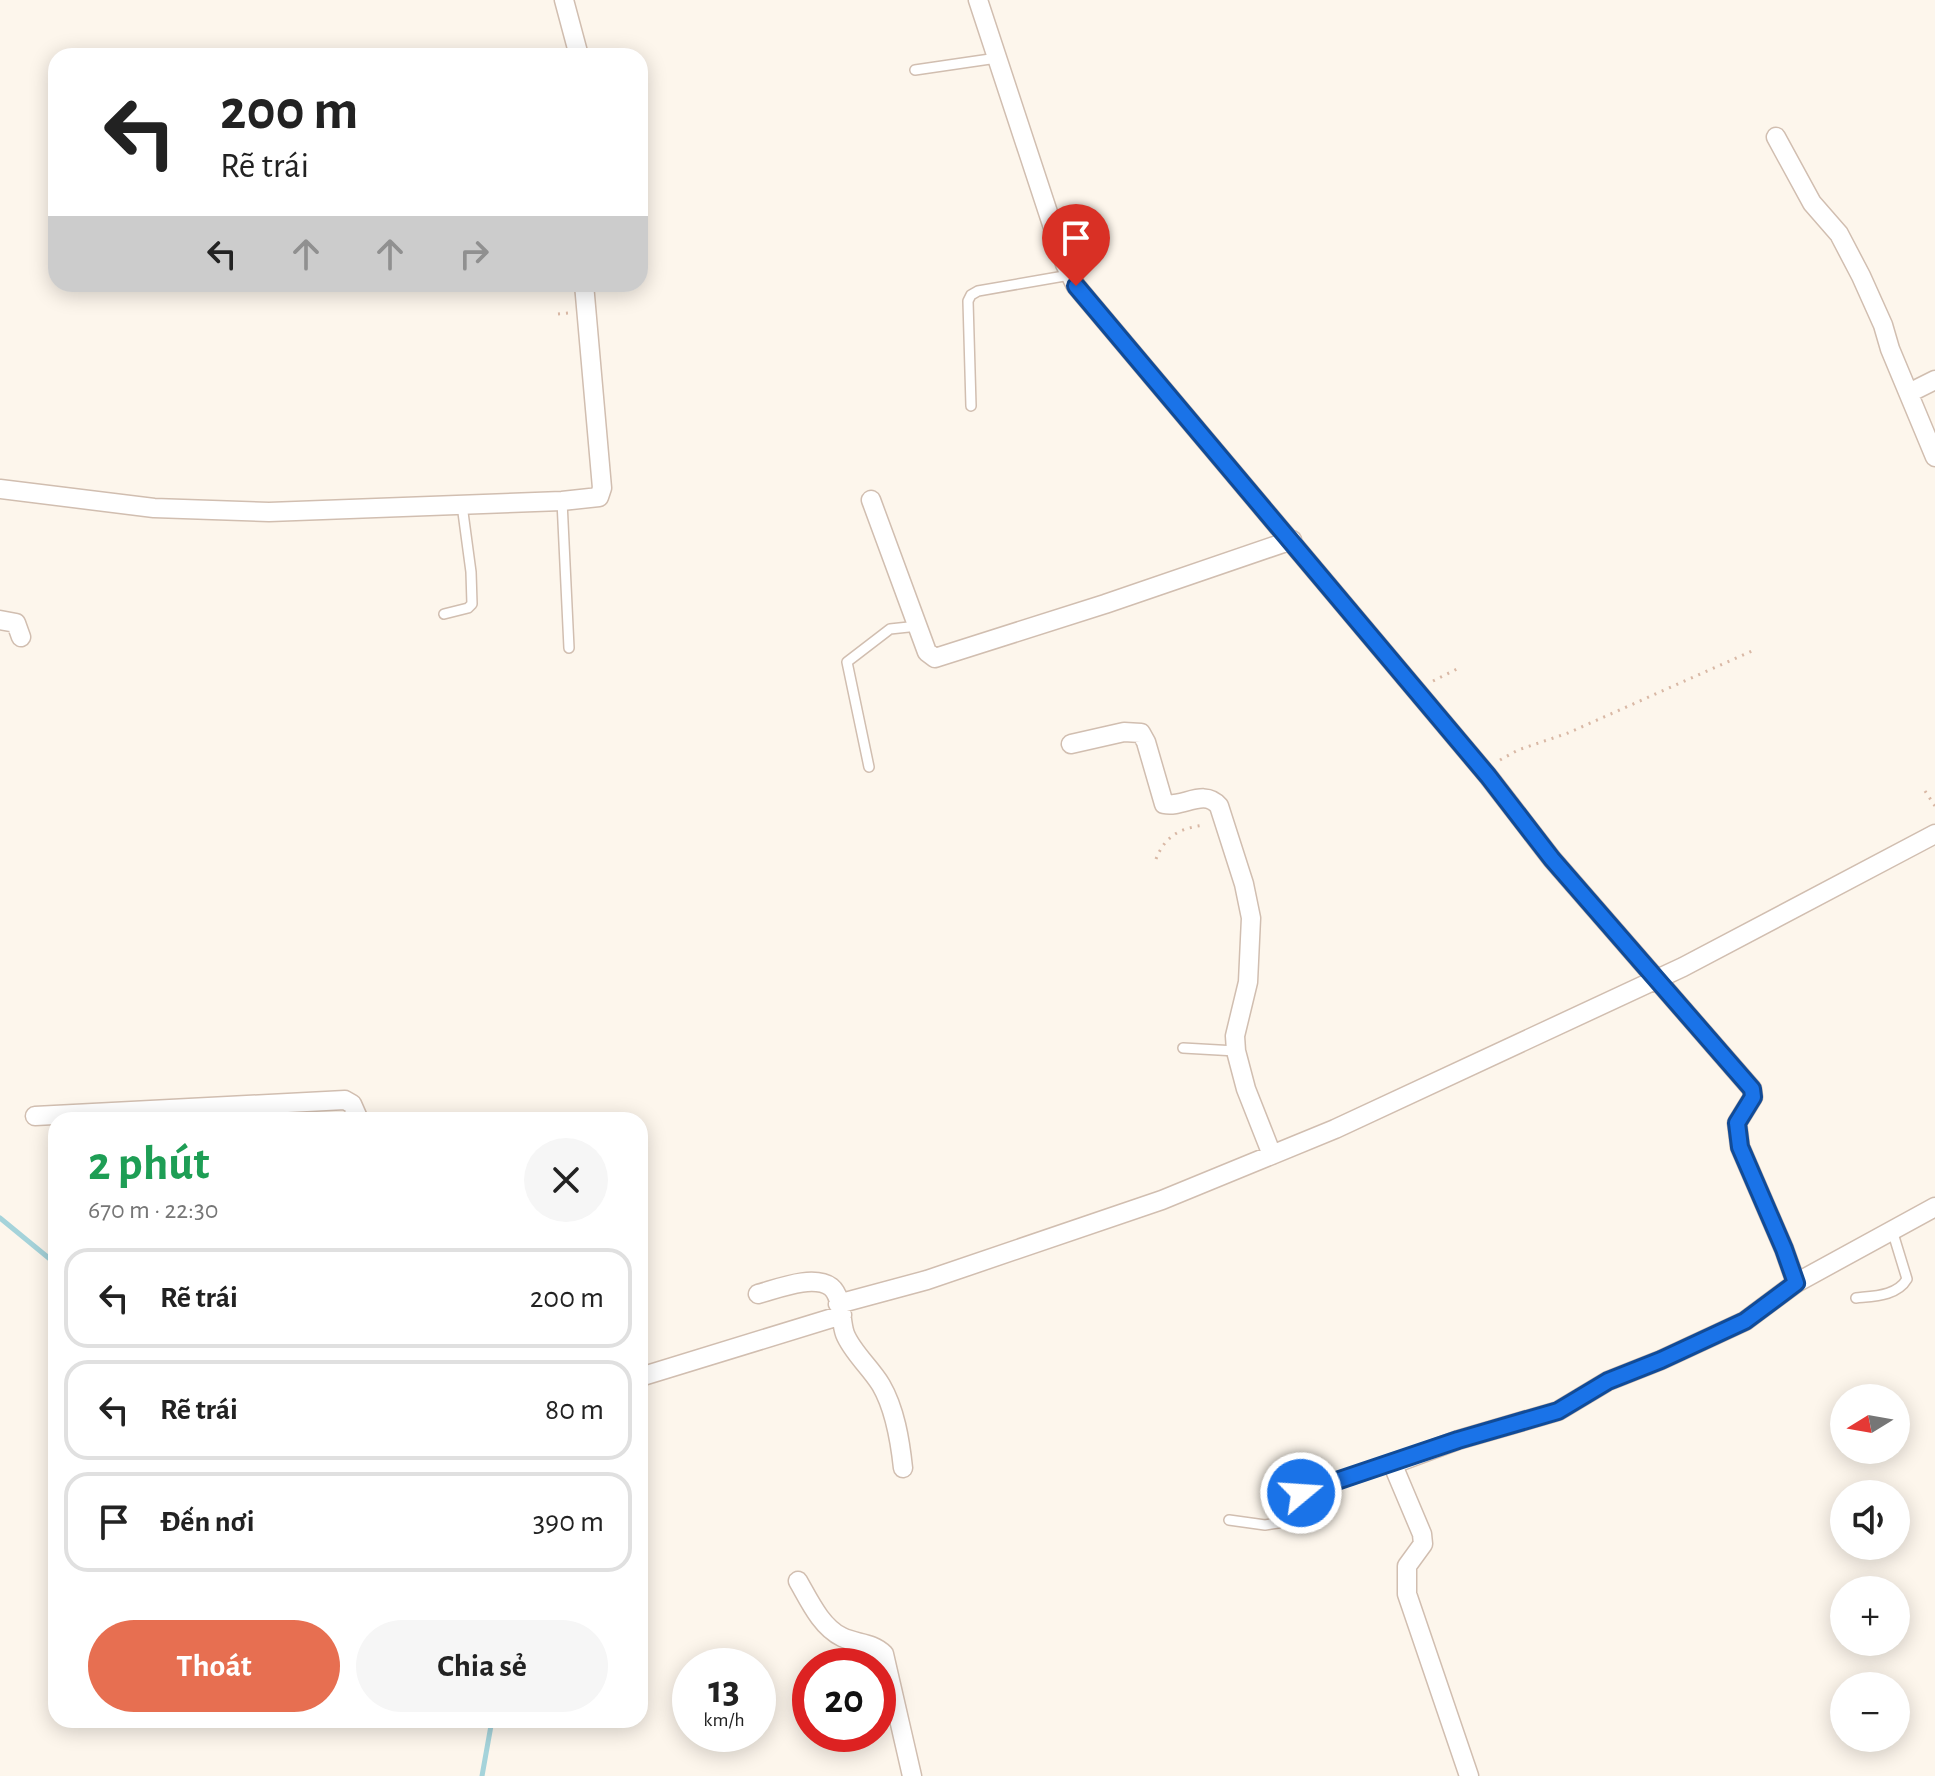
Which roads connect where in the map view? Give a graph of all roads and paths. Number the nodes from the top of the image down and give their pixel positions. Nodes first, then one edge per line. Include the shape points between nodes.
1 (564, 0) edge
2 (978, 0) edge
3 (577, 48) edge
4 (997, 58) junction
5 (915, 70) dead end
6 (1776, 137) dead end
7 (1070, 275) junction
8 (585, 292) edge
9 (1935, 380) edge
10 (1909, 393) junction
11 (971, 406) dead end
12 (1935, 457) edge
13 (0, 489) edge
14 (871, 500) dead end
15 (562, 501) junction
16 (462, 505) junction
17 (1292, 540) junction
18 (444, 614) dead end
19 (0, 620) edge
20 (918, 626) junction
21 (21, 637) dead end
22 (569, 648) dead end
23 (1752, 651) dead end
24 (1461, 667) dead end
25 (1416, 692) junction
26 (1071, 744) dead end
27 (1501, 760) dead end
28 (869, 767) dead end
29 (1925, 791) dead end
30 (1935, 806) edge
31 (1225, 826) junction
32 (1935, 834) edge
33 (1156, 859) dead end
34 (1669, 974) junction
35 (1183, 1048) dead end
36 (1236, 1051) junction
37 (112, 1112) edge
38 (356, 1112) edge
39 (48, 1115) edge
40 (35, 1116) dead end
41 (1272, 1155) junction
42 (1935, 1207) edge
43 (1892, 1230) junction
44 (1796, 1283) junction
45 (758, 1294) dead end
46 (1856, 1298) dead end
47 (840, 1309) junction
48 (648, 1374) edge
49 (1396, 1463) junction
50 (903, 1468) dead end
51 (1229, 1520) dead end
52 (798, 1581) dead end
53 (912, 1776) edge
54 (1469, 1776) edge

1 - 3 street
2 - 4 street
4 - 5 lane
4 - 7 street
6 - 10 street via 1861,276
7 - 11 lane via 971,295
7 - 17 street
8 - 15 street via 602,494
9 - 10 street
10 - 12 street
13 - 16 street via 154,508 323,512
14 - 20 street
15 - 16 street
15 - 22 lane
16 - 18 lane via 472,604
17 - 20 street via 940,658 927,652
17 - 25 street
19 - 21 street via 14,621
20 - 28 lane via 890,629 847,662
23 - 27 path
24 - 25 path
25 - 34 street via 1552,859
26 - 31 street via 1134,730 1141,733 1164,804 1210,798 1219,806
29 - 30 path
31 - 33 path via 1207,824 1175,833
31 - 36 street via 1251,918 1248,982
32 - 34 street
34 - 41 street
34 - 44 street via 1752,1089 1753,1097 1737,1123 1740,1147
35 - 36 lane
36 - 41 street
37 - 38 street via 345,1100
39 - 40 street
41 - 47 street via 1162,1200
42 - 43 street
43 - 44 street
43 - 46 lane via 1907,1279 1883,1294
44 - 49 street via 1745,1321 1608,1381 1558,1411
45 - 47 street via 819,1283 830,1286
47 - 48 street
47 - 50 street via 845,1334 889,1403
49 - 51 lane via 1293,1495 1278,1523
49 - 54 street via 1423,1544 1407,1566 1407,1594
52 - 53 street via 840,1637 884,1654

